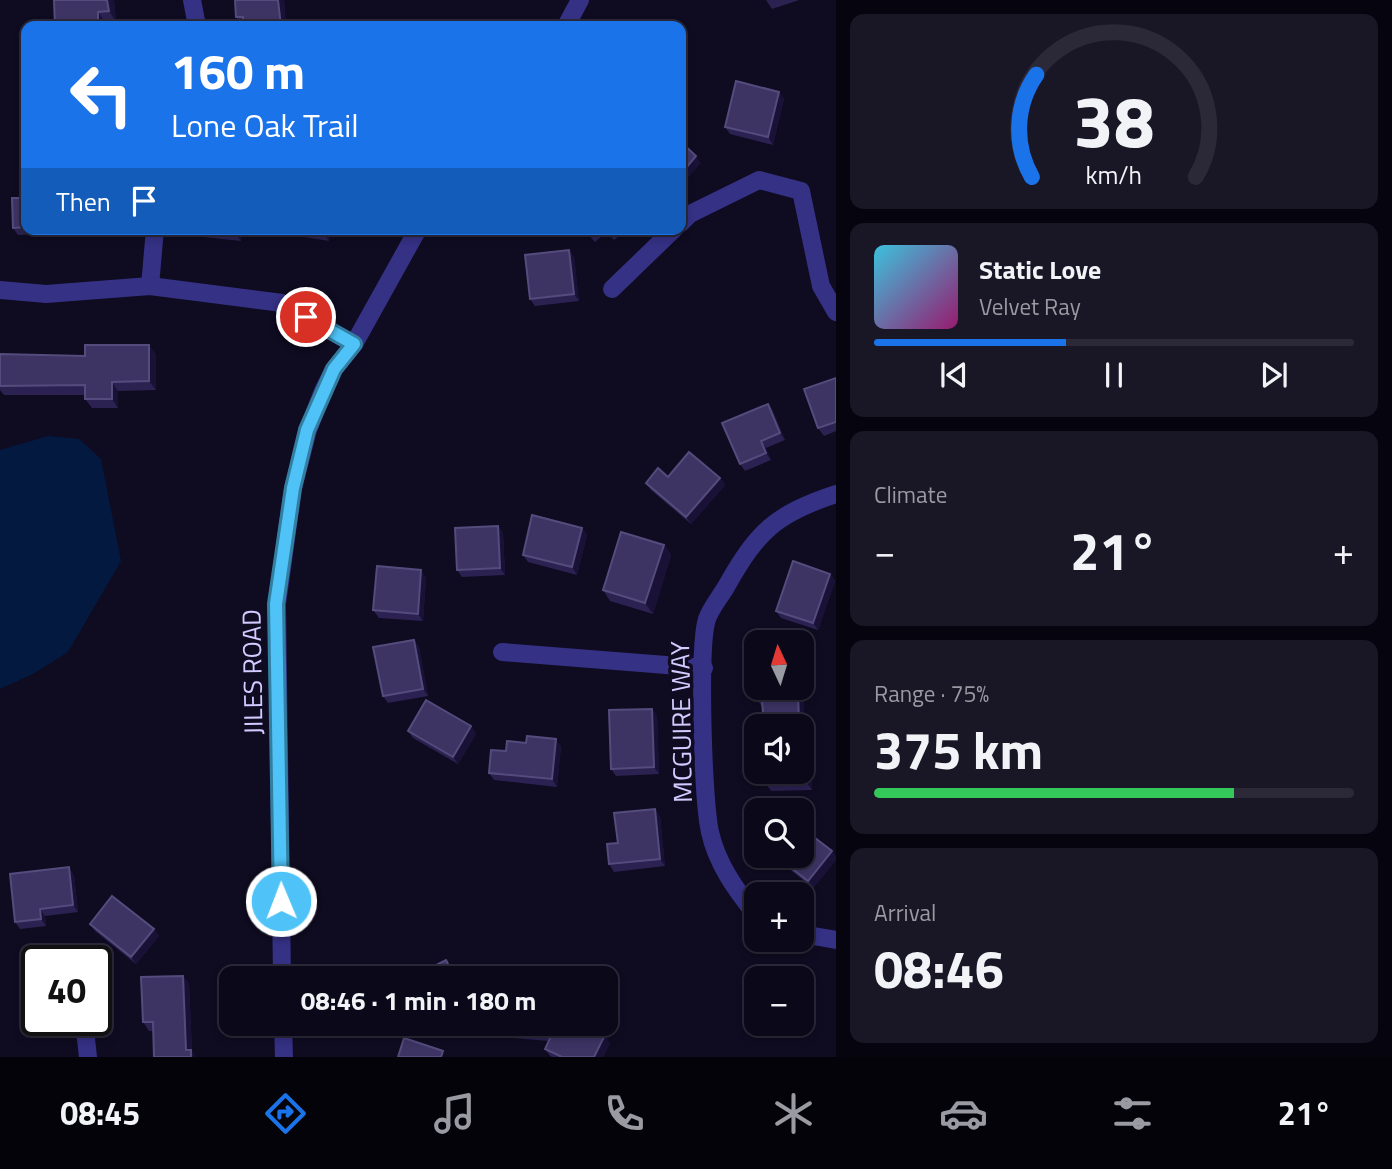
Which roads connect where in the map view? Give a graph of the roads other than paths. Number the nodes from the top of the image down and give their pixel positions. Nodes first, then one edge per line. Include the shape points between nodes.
1 (192, 0) edge
2 (580, 0) edge
3 (196, 21) edge
4 (569, 21) edge
5 (686, 218) edge
6 (154, 235) edge
7 (415, 235) edge
8 (668, 235) edge
9 (150, 286) junction
10 (612, 289) dead end
11 (0, 290) edge
12 (835, 312) edge
13 (354, 344) junction
14 (835, 494) edge
15 (502, 652) dead end
16 (704, 668) junction
17 (744, 900) edge
18 (814, 936) edge
19 (835, 940) edge
20 (282, 966) edge
21 (86, 1036) edge
22 (283, 1036) edge
23 (88, 1057) edge
24 (284, 1057) edge

1 - 3 street
2 - 4 street
5 - 12 street via 759,180 801,191 821,286
6 - 9 street
7 - 13 street, JILES ROAD
8 - 10 street
9 - 11 street via 46,294
9 - 13 street via 282,303
13 - 20 street, JILES ROAD via 334,369 307,430 293,488 276,604
14 - 16 street, MCGUIRE WAY via 797,508 763,530 707,620
15 - 16 street
16 - 17 street, MCGUIRE WAY via 710,832 730,883
18 - 19 street
21 - 23 street
22 - 24 street

